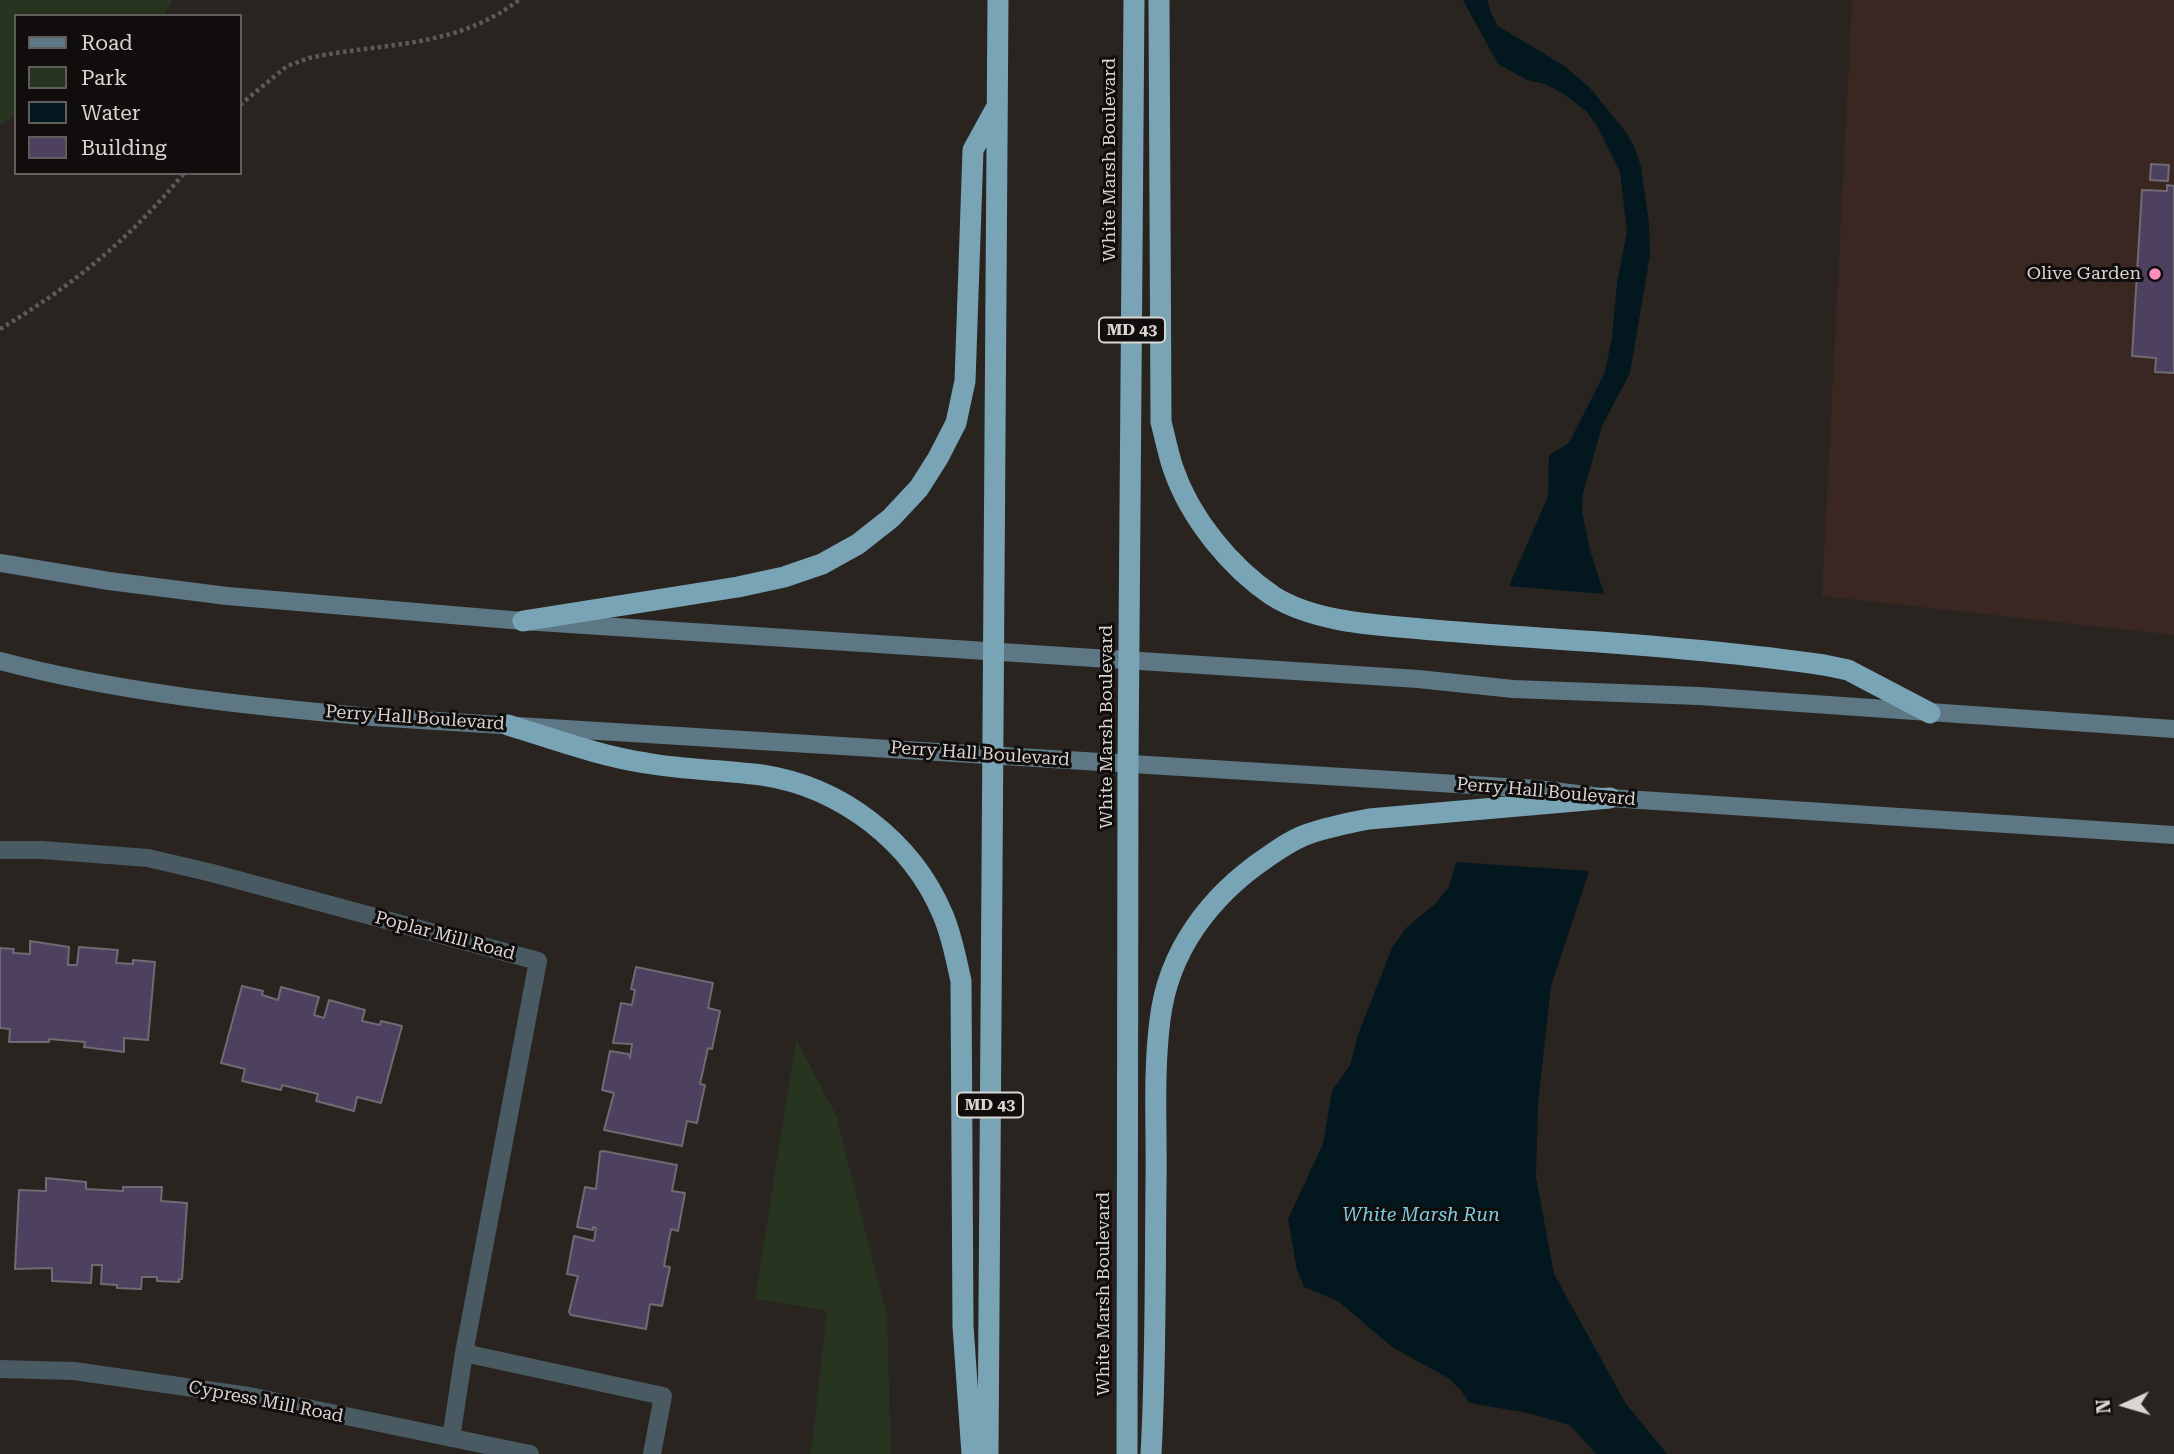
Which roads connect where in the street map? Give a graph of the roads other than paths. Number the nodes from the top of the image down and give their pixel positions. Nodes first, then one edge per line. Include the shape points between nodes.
1 (998, 0) edge
2 (1134, 0) edge
3 (1159, 0) edge
4 (997, 105) junction
5 (0, 563) edge
6 (523, 621) junction
7 (993, 652) junction
8 (0, 661) edge
9 (1129, 661) junction
10 (1930, 713) junction
11 (508, 725) junction
12 (2174, 729) edge
13 (993, 755) junction
14 (1128, 764) junction
15 (1610, 798) junction
16 (2174, 835) edge
17 (0, 850) edge
18 (464, 1353) junction
19 (0, 1369) edge
20 (451, 1438) junction
21 (530, 1454) edge
22 (652, 1454) edge
23 (972, 1454) edge
24 (988, 1454) edge
25 (1127, 1454) edge
26 (1152, 1454) edge

1 - 4 highway, MD 43
2 - 9 highway, White Marsh Boulevard / MD 43
3 - 10 highway via 1161,422 1173,469 1191,507 1211,536 1255,582 1275,597 1312,612 1371,625 1674,647 1848,670
4 - 6 highway via 973,150 963,391 956,422 919,488 858,544 797,573 738,587
4 - 7 highway, MD 43
5 - 6 main road via 227,596
6 - 7 main road
7 - 9 main road
7 - 13 highway, MD 43
8 - 11 main road, Perry Hall Boulevard via 47,673 247,705
9 - 10 main road
9 - 14 highway, White Marsh Boulevard / MD 43
10 - 12 main road
11 - 13 main road, Perry Hall Boulevard
11 - 23 highway via 611,757 690,770 762,775 828,795 866,817 917,870 943,915 961,981 963,1326
13 - 14 main road, Perry Hall Boulevard
13 - 24 highway, MD 43
14 - 15 main road, Perry Hall Boulevard via 1537,789
14 - 25 highway, White Marsh Boulevard / MD 43
15 - 16 main road, Perry Hall Boulevard
15 - 26 highway via 1336,825 1306,835 1254,866 1196,923 1168,984 1160,1019
17 - 18 street, Poplar Mill Road via 148,859 538,961
18 - 20 street, Poplar Mill Road
18 - 22 street via 663,1396
19 - 20 street, Cypress Mill Road via 138,1379 249,1396
20 - 21 street, Cypress Mill Road

